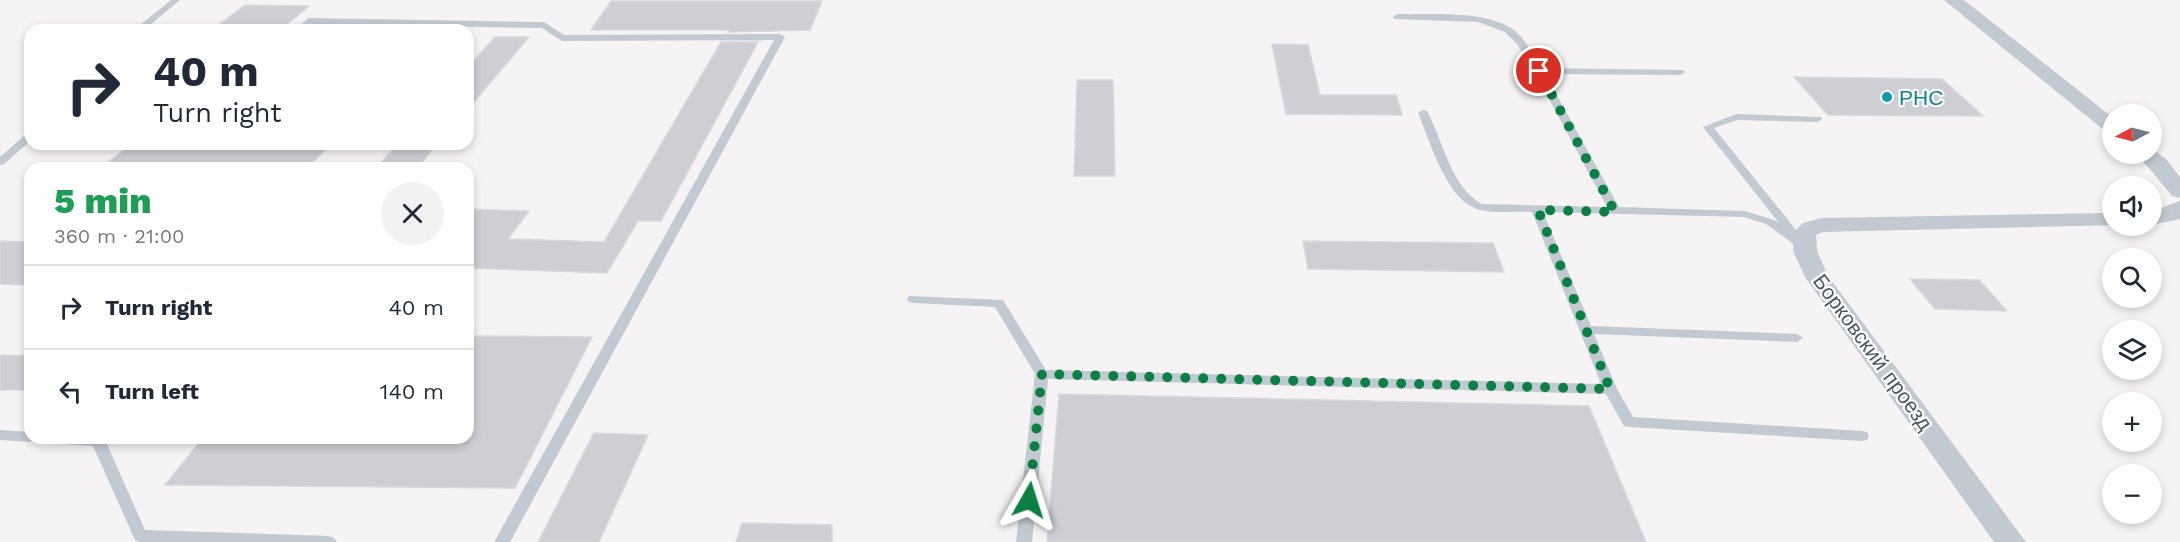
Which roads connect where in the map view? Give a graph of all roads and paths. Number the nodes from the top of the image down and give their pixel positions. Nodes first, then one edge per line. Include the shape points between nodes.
1 (176, 0) edge
2 (1953, 0) edge
3 (1397, 17) dead end
4 (146, 24) edge
5 (305, 24) edge
6 (1539, 71) junction
7 (1680, 72) dead end
8 (1423, 113) dead end
9 (1817, 119) dead end
10 (2102, 119) edge
11 (24, 141) edge
12 (0, 162) edge
13 (2154, 164) edge
14 (2180, 192) edge
15 (1538, 210) junction
16 (1615, 212) junction
17 (2162, 216) edge
18 (2102, 220) edge
19 (1803, 246) junction
20 (913, 299) dead end
21 (1587, 330) junction
22 (1797, 338) dead end
23 (1042, 374) junction
24 (1610, 389) junction
25 (0, 435) edge
26 (1862, 436) dead end
27 (24, 437) edge
28 (102, 444) edge
29 (137, 539) edge
30 (329, 542) edge
31 (502, 542) edge
32 (1024, 542) edge
33 (2011, 542) edge

1 - 4 lane
2 - 10 street
3 - 6 lane via 1469,18 1496,24 1521,42
5 - 31 lane via 309,21 544,25 562,38 780,37
6 - 7 lane
6 - 16 lane
8 - 15 lane via 1455,186 1468,201 1489,208
9 - 19 lane via 1736,117 1708,127
11 - 12 lane
13 - 14 street
14 - 17 street via 2173,214
15 - 16 lane
15 - 21 lane
16 - 19 lane via 1745,214 1770,222
18 - 19 street via 1821,225 1805,233
19 - 33 street, Борковский проезд via 1812,269 1833,300
20 - 23 lane via 999,303
21 - 22 lane
21 - 24 lane
23 - 24 lane
23 - 32 lane
24 - 26 lane via 1629,422
25 - 27 lane
28 - 29 lane
29 - 30 lane

